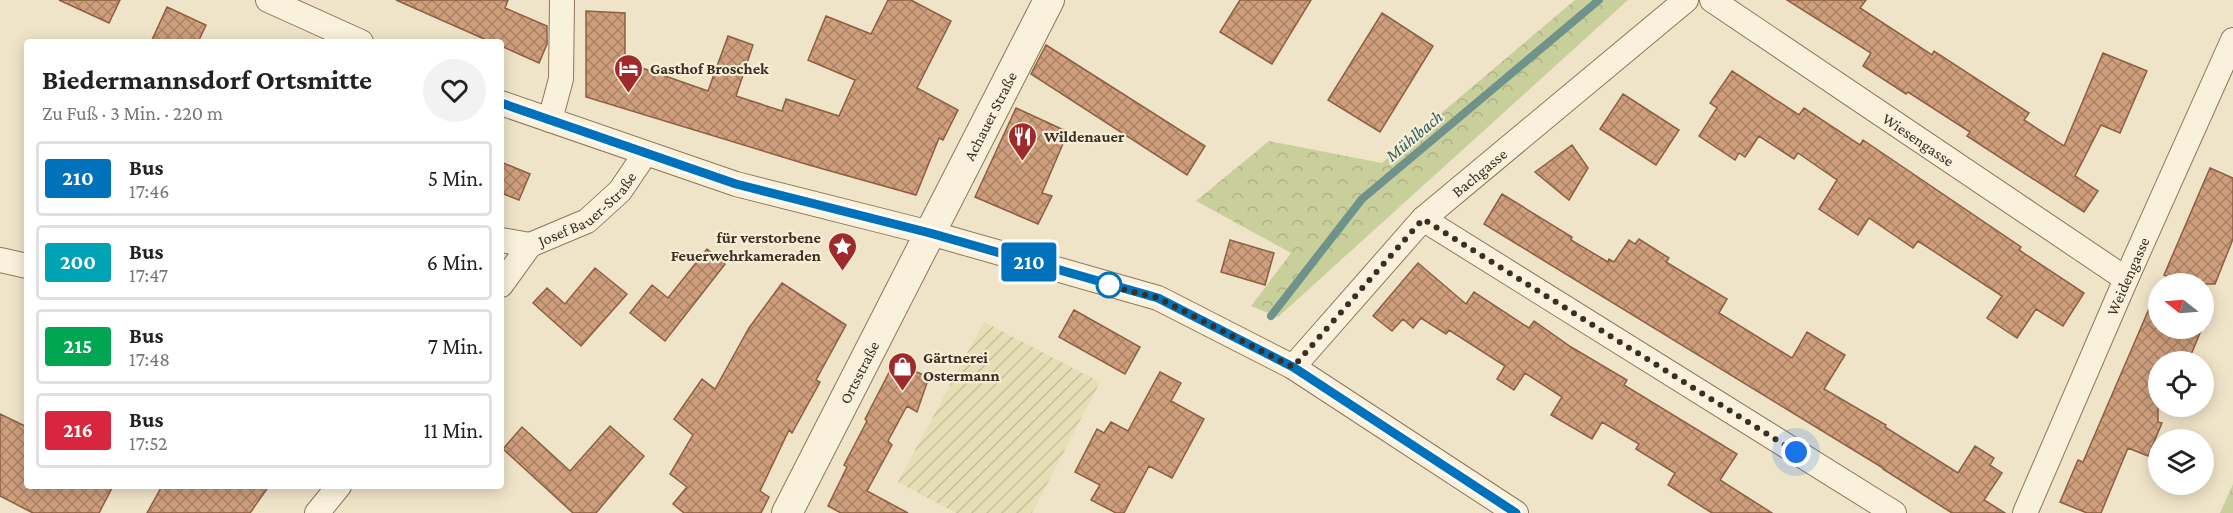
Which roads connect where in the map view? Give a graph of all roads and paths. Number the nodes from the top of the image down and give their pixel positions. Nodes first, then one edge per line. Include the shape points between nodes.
1 (268, 0) edge
2 (562, 0) edge
3 (1049, 0) edge
4 (1686, 0) edge
5 (1712, 0) edge
6 (355, 39) edge
7 (2233, 40) edge
8 (504, 104) edge
9 (550, 120) junction
10 (645, 154) junction
11 (1423, 219) junction
12 (930, 233) junction
13 (504, 241) edge
14 (530, 245) junction
15 (0, 260) edge
16 (24, 265) edge
17 (2126, 279) junction
18 (504, 281) edge
19 (1293, 367) junction
20 (336, 489) edge
21 (316, 513) edge
22 (787, 513) edge
23 (1516, 513) edge
24 (1894, 513) edge
25 (2025, 513) edge

1 - 6 street
2 - 9 street via 561,79
3 - 12 street, Achauer Straße
4 - 11 street, Bachgasse
5 - 17 street, Wiesengasse
7 - 17 street, Weidengasse
8 - 9 street
9 - 10 street
10 - 12 street via 736,184
10 - 14 street, Josef Bauer-Straße via 620,191 587,221
11 - 19 street, Bachgasse
11 - 24 street
12 - 19 street via 1158,298
12 - 22 street, Ortsstraße
13 - 14 street
14 - 18 street, Josef Bauer-Straße
15 - 16 street
17 - 25 street, Weidengasse
19 - 23 street
20 - 21 street

